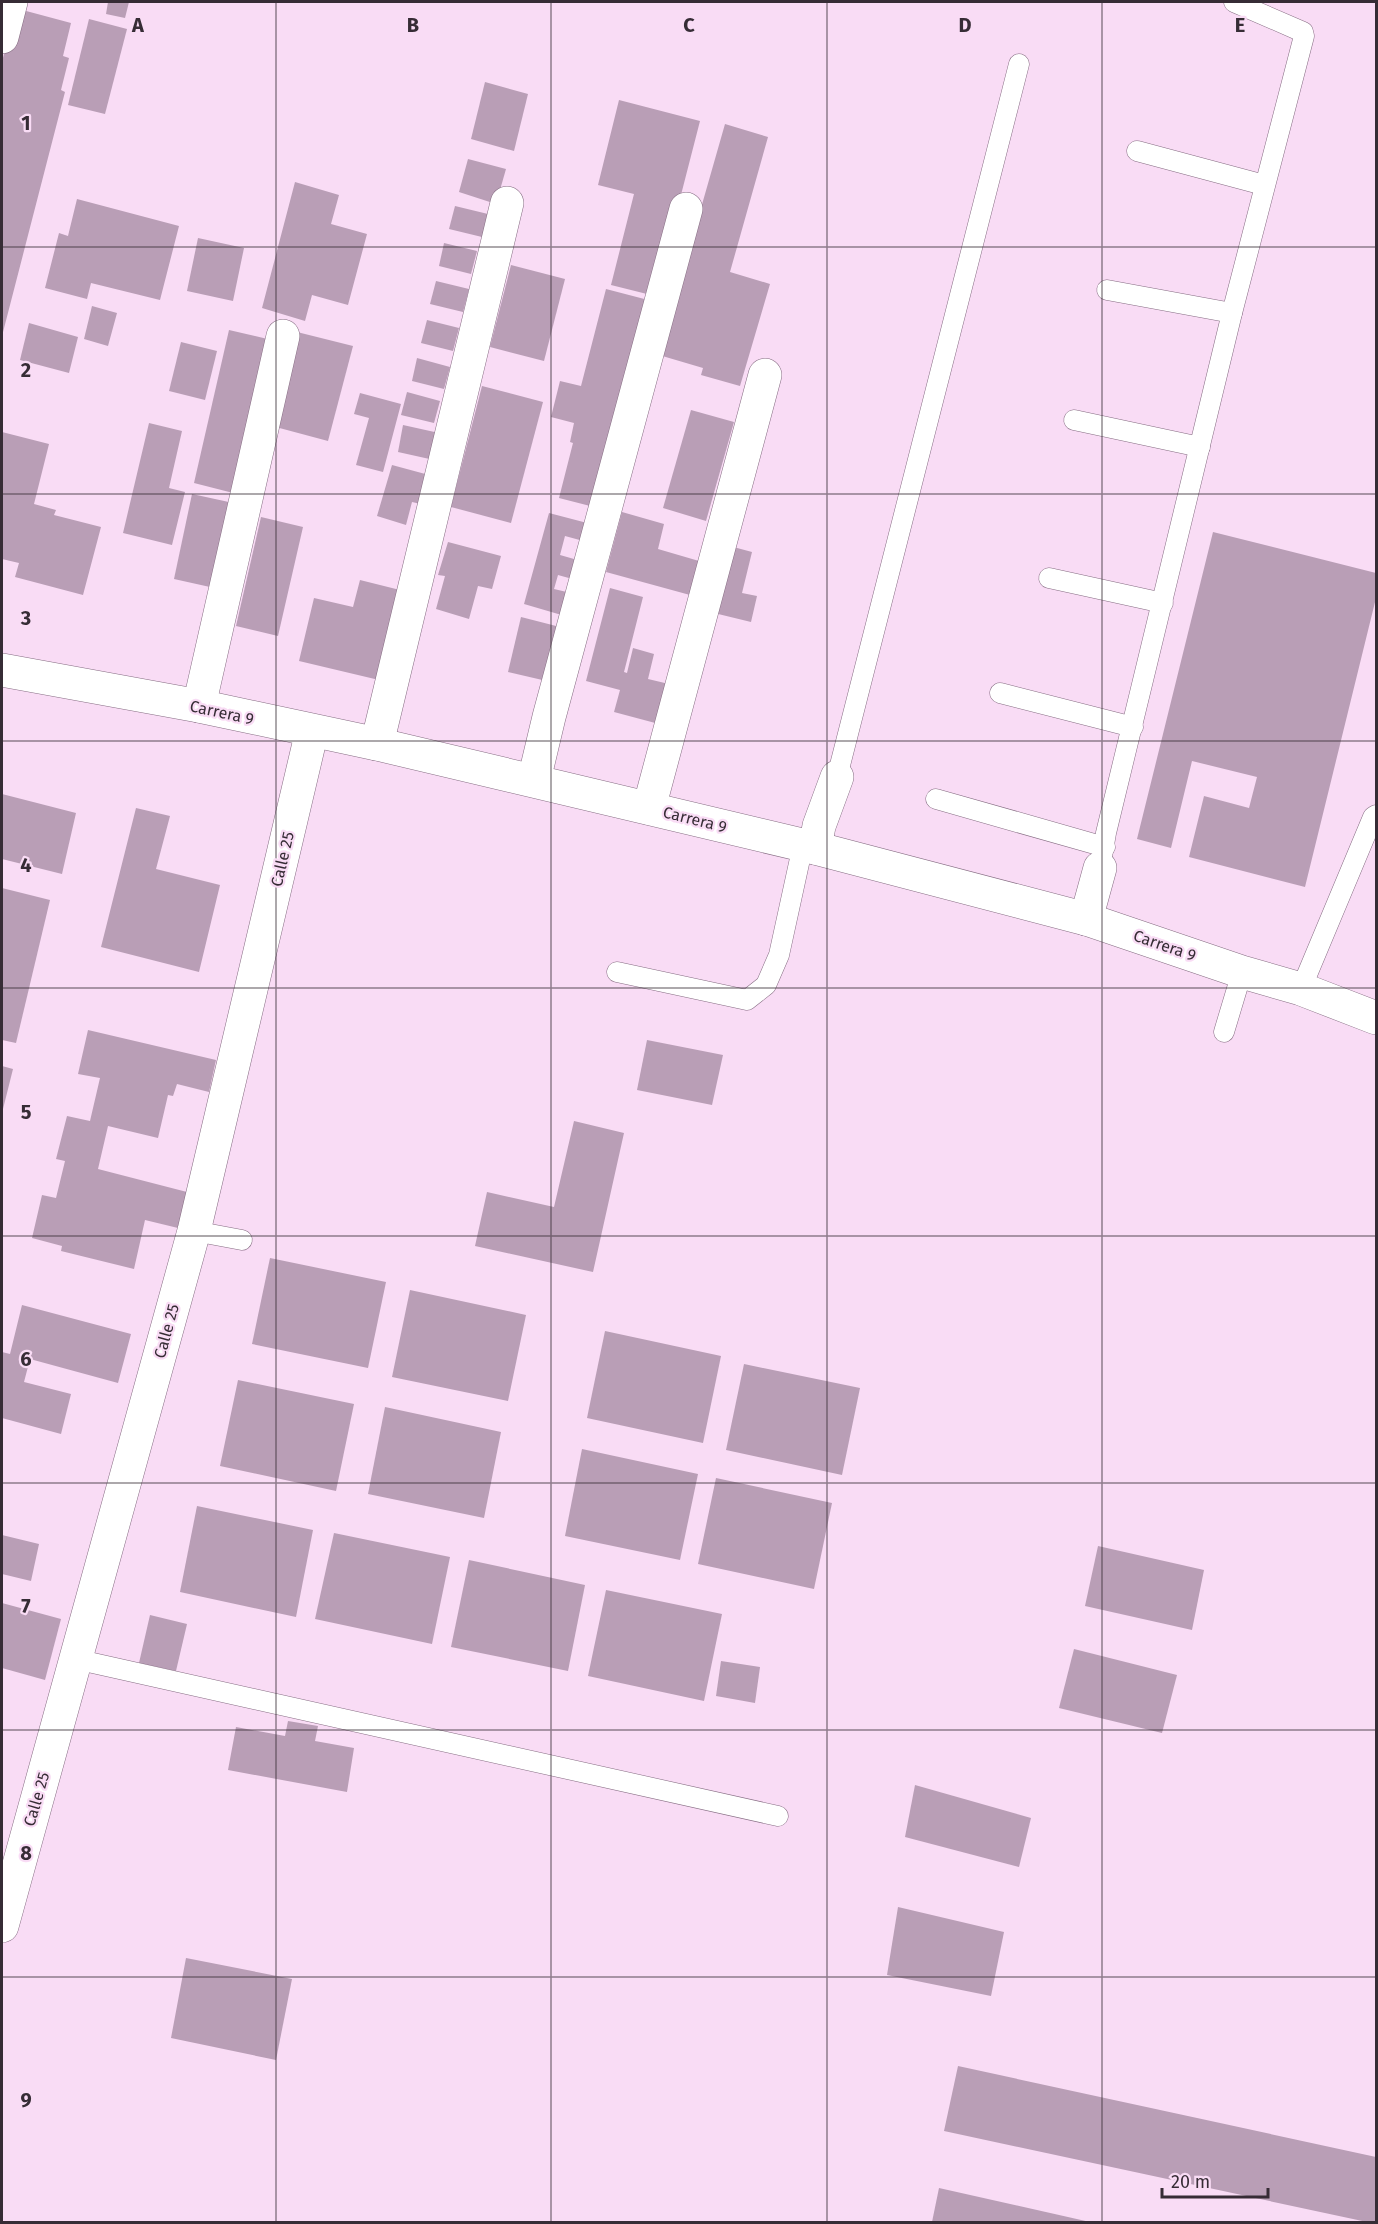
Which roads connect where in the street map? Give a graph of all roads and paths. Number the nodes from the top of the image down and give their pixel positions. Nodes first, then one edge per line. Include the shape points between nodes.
1 (11, 2) edge
2 (1234, 2) edge
3 (2, 37) edge
4 (1019, 64) dead end
5 (1137, 151) dead end
6 (1264, 185) junction
7 (507, 203) dead end
8 (686, 209) dead end
9 (1107, 290) dead end
10 (1232, 314) junction
11 (283, 336) dead end
12 (765, 375) dead end
13 (1074, 420) dead end
14 (1200, 447) junction
15 (1049, 578) dead end
16 (1163, 603) junction
17 (2, 670) edge
18 (1000, 693) dead end
19 (199, 706) junction
20 (1133, 727) junction
21 (312, 731) junction
22 (377, 744) junction
23 (837, 777) joint
24 (534, 780) junction
25 (936, 799) dead end
26 (649, 808) junction
27 (1377, 815) edge
28 (809, 846) junction
29 (1102, 857) junction
30 (1086, 919) junction
31 (617, 972) dead end
32 (1242, 972) junction
33 (1301, 989) junction
34 (1377, 1018) edge
35 (1224, 1032) dead end
36 (194, 1232) junction
37 (242, 1240) dead end
38 (75, 1659) junction
39 (778, 1816) dead end
40 (8, 1875) edge
41 (2, 1926) edge

1 - 3 street
2 - 6 lane via 1303,32 1304,36
4 - 23 lane
5 - 6 lane
6 - 10 lane
7 - 22 street
8 - 24 street
9 - 10 lane
10 - 14 lane
11 - 19 street
12 - 26 street
13 - 14 lane
14 - 16 lane
15 - 16 lane
16 - 20 lane
17 - 19 street, Carrera 9
18 - 20 lane
19 - 21 street, Carrera 9
20 - 29 lane
21 - 22 street, Carrera 9
21 - 36 street, Calle 25
22 - 24 street, Carrera 9
23 - 28 street
24 - 26 street, Carrera 9
25 - 29 lane
26 - 28 street, Carrera 9
27 - 33 lane
28 - 30 street, Carrera 9
28 - 31 lane via 779,955 766,985 747,1000
29 - 30 street
30 - 32 street, Carrera 9
32 - 33 street, Carrera 9
32 - 35 lane
33 - 34 street, Carrera 9
36 - 37 lane
36 - 38 street, Calle 25
38 - 39 lane
38 - 40 street, Calle 25
40 - 41 street, Calle 25

